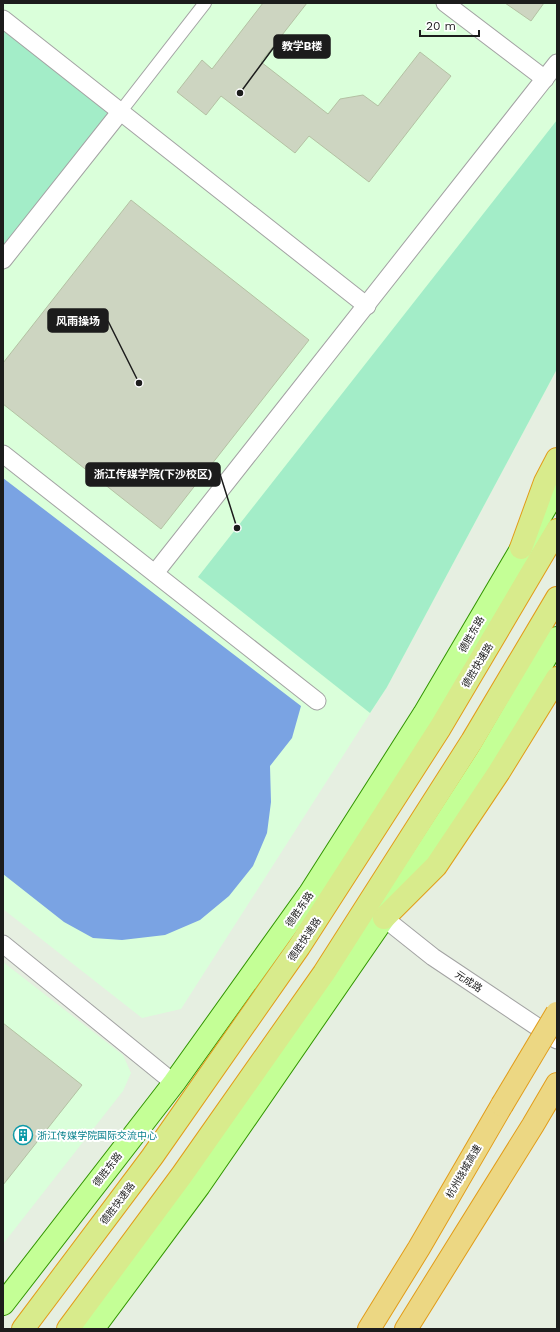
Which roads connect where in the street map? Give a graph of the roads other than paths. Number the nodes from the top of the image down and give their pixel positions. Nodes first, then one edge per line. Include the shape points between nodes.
1 (205, 3) edge
2 (446, 3) edge
3 (3, 19) edge
4 (557, 63) edge
5 (545, 79) junction
6 (121, 111) junction
7 (3, 260) edge
8 (367, 306) junction
9 (3, 454) edge
10 (557, 459) edge
11 (557, 488) edge
12 (557, 530) edge
13 (521, 548) junction
14 (154, 573) junction
15 (557, 598) edge
16 (557, 638) edge
17 (557, 678) edge
18 (317, 701) dead end
19 (384, 918) junction
20 (3, 944) edge
21 (557, 1013) edge
22 (557, 1040) edge
23 (174, 1083) junction
24 (557, 1084) edge
25 (3, 1304) edge
26 (23, 1329) edge
27 (68, 1329) edge
28 (93, 1329) edge
29 (369, 1329) edge
30 (406, 1329) edge

1 - 6 street
2 - 5 street
3 - 6 street
4 - 5 street
5 - 8 street
6 - 7 street
6 - 8 street
8 - 14 street
9 - 14 street
10 - 13 highway via 545,482
11 - 13 main road, 德胜东路
12 - 26 highway, 德胜快速路 via 440,728 299,947 152,1157
13 - 23 main road, 德胜东路 via 424,714 310,893
14 - 18 street
15 - 27 highway via 472,741 324,973 182,1175
16 - 19 main road via 488,757
17 - 19 highway via 499,772 436,866
19 - 22 street, 元成路 via 433,957
19 - 28 main road via 199,1186
20 - 23 street
21 - 29 highway, 杭州绕城高速, bridge
23 - 25 main road, 德胜东路
24 - 30 highway

